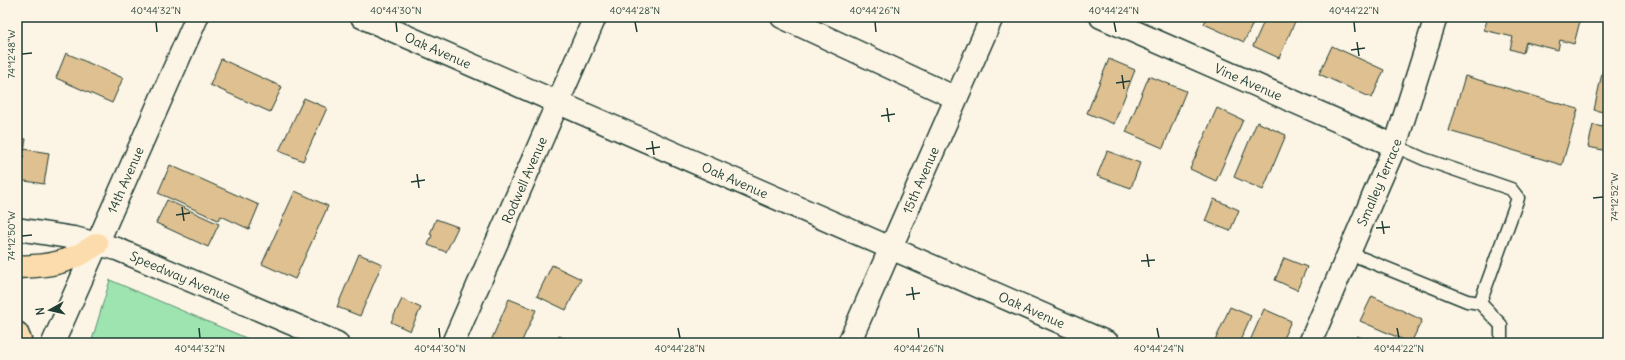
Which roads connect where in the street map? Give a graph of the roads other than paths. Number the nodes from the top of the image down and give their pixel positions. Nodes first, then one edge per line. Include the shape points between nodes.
1 (197, 17) edge
2 (362, 17) edge
3 (595, 17) edge
4 (782, 17) edge
5 (992, 17) edge
6 (1101, 17) edge
7 (1436, 17) edge
8 (956, 98) junction
9 (558, 102) junction
10 (1395, 146) junction
11 (17, 229) edge
12 (98, 244) junction
13 (891, 248) junction
14 (1349, 254) junction
15 (17, 267) edge
16 (1480, 303) junction
17 (17, 333) edge
18 (21, 343) edge
19 (54, 343) edge
20 (337, 343) edge
21 (453, 343) edge
22 (850, 343) edge
23 (1108, 343) edge
24 (1310, 343) edge
25 (1501, 343) edge

1 - 12 street, 14th Avenue
2 - 9 street, Oak Avenue
3 - 9 street, Rodwell Avenue
4 - 8 street
5 - 8 street, 15th Avenue
6 - 10 street, Vine Avenue
7 - 10 street, Smalley Terrace
8 - 13 street, 15th Avenue
9 - 13 street, Oak Avenue
9 - 21 street, Rodwell Avenue
10 - 14 street, Smalley Terrace
10 - 16 lane via 1424,159 1511,189 1518,198
11 - 12 street, Speedway Avenue
12 - 15 highway via 61,263
12 - 19 street, 14th Avenue
12 - 20 street, Speedway Avenue via 136,257
13 - 22 street, 15th Avenue
13 - 23 street, Oak Avenue
14 - 16 lane via 1467,301
14 - 24 street, Smalley Terrace
16 - 25 lane via 1501,325
17 - 18 highway

